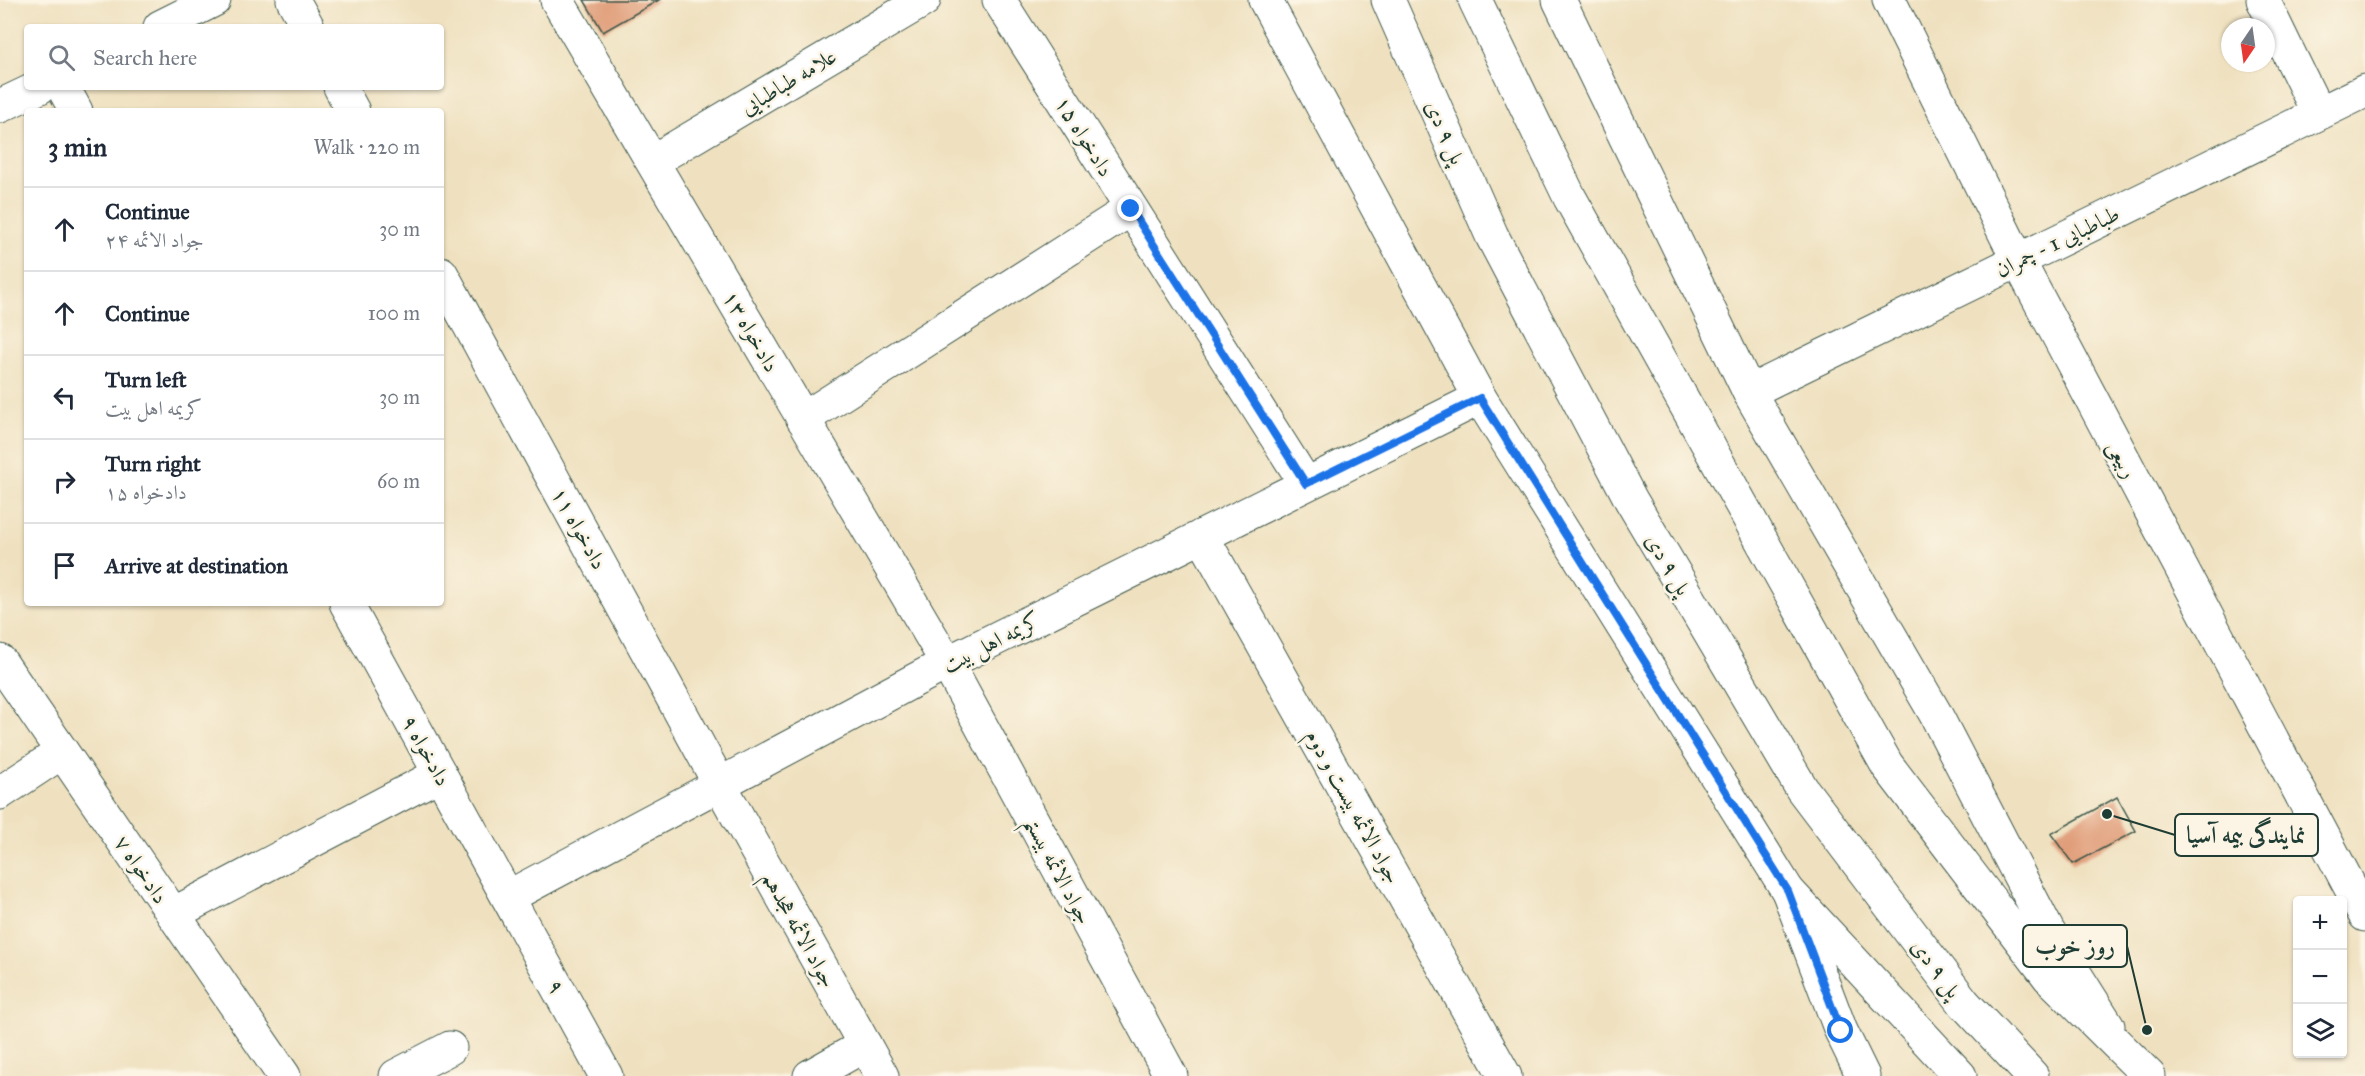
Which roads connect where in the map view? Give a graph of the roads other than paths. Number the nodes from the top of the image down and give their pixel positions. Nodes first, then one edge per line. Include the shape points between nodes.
1 (214, 0) edge
2 (293, 0) edge
3 (557, 0) edge
4 (924, 0) edge
5 (999, 0) edge
6 (1265, 0) edge
7 (1475, 0) edge
8 (1559, 0) edge
9 (1889, 0) edge
10 (2263, 0) edge
11 (1388, 3) edge
12 (166, 24) edge
13 (306, 24) edge
14 (34, 90) edge
15 (65, 90) edge
16 (342, 90) edge
17 (2365, 91) edge
18 (0, 106) edge
19 (74, 108) edge
20 (351, 108) edge
21 (2318, 113) junction
22 (653, 161) junction
23 (1131, 209) junction
24 (2018, 260) junction
25 (444, 279) edge
26 (1749, 392) junction
27 (1480, 398) junction
28 (803, 418) junction
29 (1306, 484) junction
30 (1202, 536) junction
31 (348, 606) edge
32 (0, 661) edge
33 (947, 663) junction
34 (62, 752) junction
35 (440, 774) junction
36 (718, 783) junction
37 (0, 793) edge
38 (1788, 891) junction
39 (508, 897) junction
40 (173, 914) junction
41 (2365, 915) edge
42 (865, 1045) junction
43 (450, 1048) dead end
44 (2138, 1066) edge
45 (284, 1076) edge
46 (396, 1076) edge
47 (606, 1076) edge
48 (810, 1076) edge
49 (882, 1076) edge
50 (1171, 1076) edge
51 (1505, 1076) edge
52 (1863, 1076) edge
53 (1960, 1076) edge
54 (2032, 1076) edge

1 - 12 street
2 - 13 street
3 - 22 street, دادخواه ۱۳
4 - 22 street, علامه طباطبایی
5 - 23 street, دادخواه ۱۵
6 - 27 street
7 - 44 street via 1570,198 1887,765 2049,977
8 - 26 street
9 - 24 street, ربیعی
10 - 21 street
11 - 54 street, پل ۹ دی via 1492,236 1631,500 1802,789 1964,1003
14 - 18 street
15 - 19 street
16 - 20 street
17 - 21 street, طباطبایی 1 - چمران
21 - 24 street, طباطبایی 1 - چمران
22 - 28 street, دادخواه ۱۳
23 - 28 street
23 - 29 street, دادخواه ۱۵
24 - 26 street, طباطبایی 1 - چمران
24 - 41 street, ربیعی
25 - 36 street, دادخواه ۱۱
26 - 44 street via 1935,713 2048,931
27 - 29 street, کریمه اهل بیت
27 - 38 street
28 - 33 street, دادخواه ۱۳
29 - 30 street, کریمه اهل بیت
30 - 33 street, کریمه اهل بیت
30 - 51 street, جواد الائمه بیست و دوم
31 - 35 street, دادخواه ۹
32 - 34 street, دادخواه ۷
33 - 36 street, کریمه اهل بیت
33 - 50 street, جواد الائمه بیستم
34 - 37 street
34 - 40 street, دادخواه ۷
35 - 39 street, دادخواه ۹
35 - 40 street
36 - 39 street, کریمه اهل بیت
36 - 42 street, جواد الائمه هجدهم
38 - 52 street via 1841,1031
38 - 53 street
39 - 47 street, ۹
40 - 45 street, دادخواه ۷
42 - 48 street
42 - 49 street, جواد الائمه هجدهم
43 - 46 street

